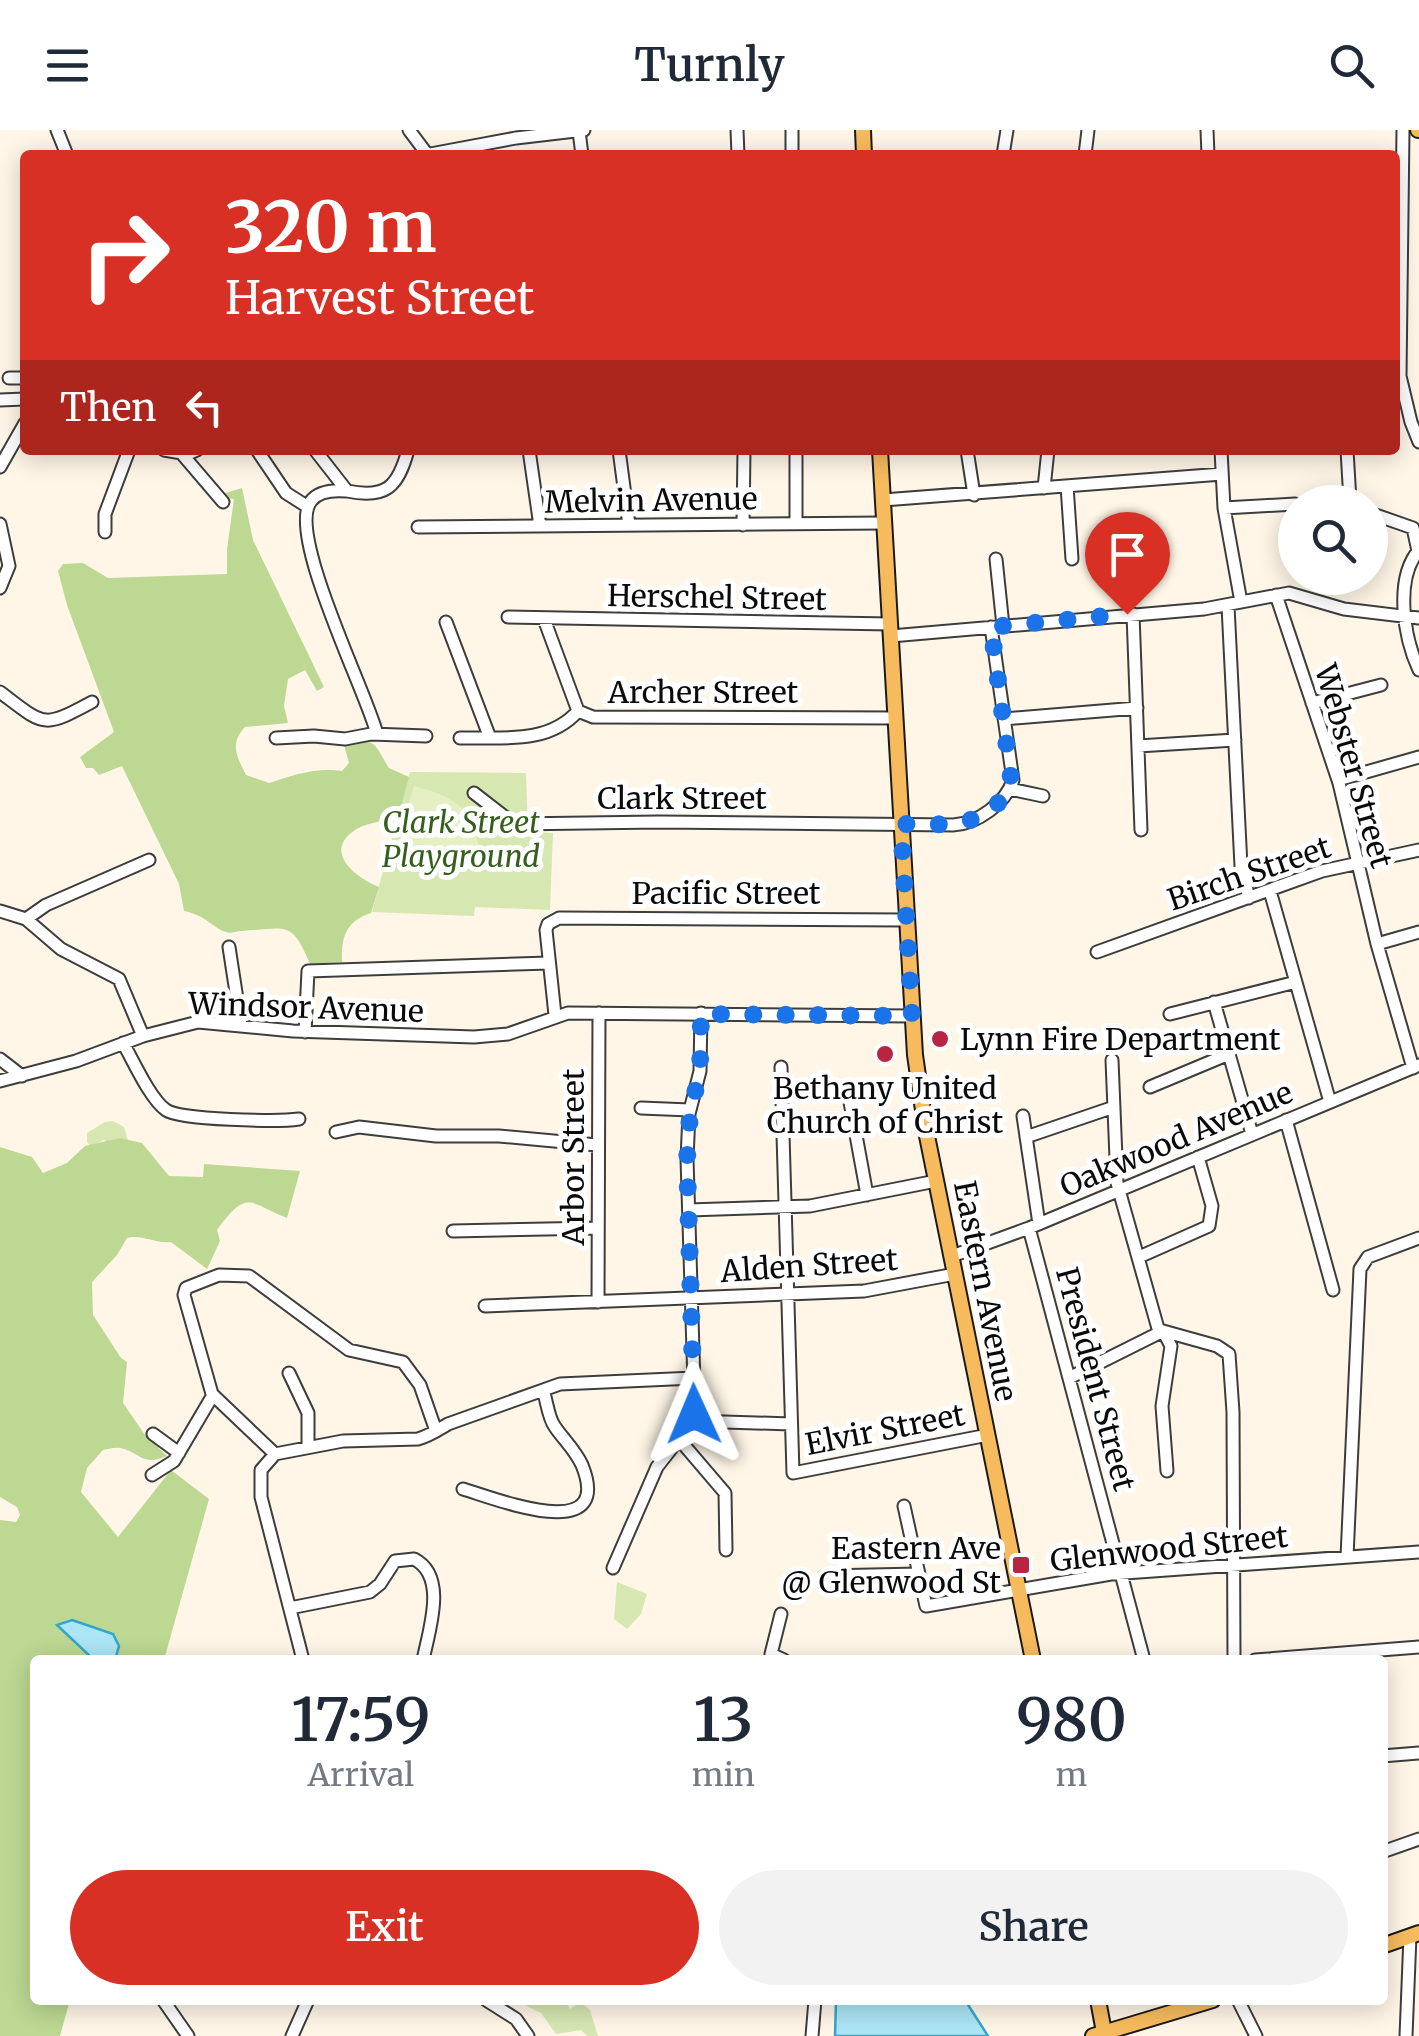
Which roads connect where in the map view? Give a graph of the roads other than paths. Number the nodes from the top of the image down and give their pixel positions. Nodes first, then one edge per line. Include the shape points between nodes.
1 (581, 130) edge
2 (1403, 130) edge
3 (490, 149) edge
4 (1400, 296) edge
5 (9, 378) dead end
6 (20, 378) edge
7 (1400, 395) edge
8 (20, 432) edge
9 (1419, 442) edge
10 (127, 455) edge
11 (183, 455) edge
12 (260, 455) edge
13 (319, 455) edge
14 (406, 455) edge
15 (530, 455) edge
16 (620, 455) edge
17 (744, 455) edge
18 (796, 455) edge
19 (880, 455) edge
20 (968, 455) edge
21 (1047, 455) edge
22 (1222, 455) edge
23 (1347, 455) edge
24 (0, 467) edge
25 (1222, 474) junction
26 (1350, 485) edge
27 (1067, 486) junction
28 (1044, 488) junction
29 (347, 491) junction
30 (974, 495) junction
31 (883, 500) junction
32 (223, 502) dead end
33 (1278, 505) edge
34 (308, 507) junction
35 (1224, 508) junction
36 (1388, 519) edge
37 (796, 522) junction
38 (884, 523) junction
39 (0, 524) edge
40 (629, 525) junction
41 (743, 525) junction
42 (540, 526) junction
43 (418, 527) dead end
44 (105, 532) dead end
45 (1419, 550) edge
46 (996, 559) dead end
47 (1072, 559) dead end
48 (0, 588) edge
49 (1276, 595) junction
50 (1235, 604) junction
51 (1133, 614) junction
52 (1403, 616) junction
53 (508, 617) dead end
54 (1419, 618) edge
55 (544, 619) junction
56 (446, 622) dead end
57 (997, 626) junction
58 (890, 630) junction
59 (1419, 670) edge
60 (1380, 685) dead end
61 (0, 692) edge
62 (92, 702) dead end
63 (1312, 703) junction
64 (1137, 708) junction
65 (578, 711) junction
66 (895, 718) junction
67 (1004, 720) junction
68 (377, 734) junction
69 (426, 736) dead end
70 (276, 738) dead end
71 (460, 738) dead end
72 (490, 738) junction
73 (1235, 740) junction
74 (1138, 746) junction
75 (1419, 757) edge
76 (1338, 780) junction
77 (1010, 789) junction
78 (474, 793) dead end
79 (1042, 796) dead end
80 (901, 824) junction
81 (1142, 830) dead end
82 (1419, 850) edge
83 (150, 860) dead end
84 (1357, 864) junction
85 (1270, 891) junction
86 (1249, 898) junction
87 (0, 911) edge
88 (26, 920) junction
89 (906, 920) junction
90 (1419, 932) edge
91 (1378, 944) junction
92 (229, 947) dead end
93 (1097, 952) dead end
94 (549, 963) junction
95 (1296, 982) junction
96 (1214, 1002) junction
97 (599, 1013) junction
98 (701, 1014) junction
99 (1170, 1014) dead end
100 (554, 1015) junction
101 (912, 1016) junction
102 (241, 1024) junction
103 (305, 1032) junction
104 (142, 1036) junction
105 (123, 1043) junction
106 (1229, 1054) junction
107 (0, 1060) edge
108 (1112, 1060) dead end
109 (781, 1067) dead end
110 (1416, 1067) edge
111 (22, 1076) junction
112 (0, 1081) edge
113 (847, 1086) dead end
114 (1150, 1087) dead end
115 (1330, 1102) junction
116 (1114, 1107) junction
117 (641, 1108) dead end
118 (690, 1110) junction
119 (1023, 1116) dead end
120 (299, 1120) dead end
121 (1286, 1120) junction
122 (336, 1132) dead end
123 (1252, 1134) junction
124 (1026, 1137) junction
125 (597, 1146) junction
126 (1198, 1157) junction
127 (936, 1180) junction
128 (1119, 1189) junction
129 (867, 1195) junction
130 (784, 1208) junction
131 (689, 1210) junction
132 (1034, 1226) junction
133 (596, 1228) junction
134 (453, 1231) dead end
135 (1419, 1238) edge
136 (952, 1256) junction
137 (1138, 1257) junction
138 (955, 1274) junction
139 (1333, 1290) dead end
140 (788, 1293) junction
141 (692, 1298) junction
142 (598, 1302) junction
143 (485, 1306) dead end
144 (1161, 1332) junction
145 (288, 1373) dead end
146 (694, 1378) junction
147 (1070, 1378) junction
148 (543, 1390) junction
149 (213, 1395) junction
150 (693, 1421) junction
151 (792, 1424) junction
152 (436, 1431) junction
153 (152, 1434) dead end
154 (988, 1435) junction
155 (678, 1438) junction
156 (308, 1447) junction
157 (179, 1453) junction
158 (274, 1454) junction
159 (1167, 1471) dead end
160 (152, 1476) dead end
161 (463, 1488) dead end
162 (904, 1506) dead end
163 (726, 1550) dead end
164 (1419, 1552) edge
165 (1348, 1558) junction
166 (1233, 1566) junction
167 (613, 1568) dead end
168 (919, 1574) junction
169 (1124, 1574) junction
170 (824, 1576) dead end
171 (1019, 1589) junction
172 (290, 1608) junction
173 (781, 1614) dead end
174 (1419, 1647) edge
175 (303, 1655) edge
176 (424, 1655) edge
177 (773, 1655) edge
178 (1032, 1655) edge
179 (1143, 1655) edge
180 (1234, 1655) edge
181 (1318, 1655) edge
182 (1419, 1753) edge
183 (1388, 1756) edge
184 (1419, 1839) edge
185 (1388, 1850) edge
186 (1415, 1935) edge
187 (1388, 1944) edge
188 (167, 2005) edge
189 (306, 2005) edge
190 (494, 2005) edge
191 (815, 2005) edge
192 (1098, 2005) edge
193 (1199, 2005) edge
194 (1240, 2005) edge
195 (1131, 2031) edge
196 (1098, 2034) edge
197 (297, 2035) edge
198 (188, 2036) edge
199 (528, 2036) edge
200 (812, 2036) edge
201 (1256, 2036) edge
202 (1406, 2036) edge

1 - 3 street
2 - 4 street
5 - 6 street
7 - 9 street
8 - 24 street
10 - 44 street
11 - 32 street
12 - 34 street via 286,494
13 - 29 street
14 - 29 street via 399,477 384,490
15 - 42 street
16 - 40 street
17 - 41 street
18 - 37 street
19 - 31 main road, Eastern Avenue
20 - 30 street
21 - 28 street
22 - 25 street
23 - 26 street
25 - 27 street
25 - 35 street
27 - 28 street
27 - 47 street
28 - 30 street
29 - 34 street via 323,493
30 - 31 street
31 - 38 main road, Eastern Avenue
33 - 35 street
34 - 68 street via 317,581
35 - 50 street
36 - 45 street via 1414,528
37 - 38 street, Melvin Avenue
37 - 41 street, Melvin Avenue
38 - 58 main road, Eastern Avenue
39 - 48 street via 8,566
40 - 41 street, Melvin Avenue
40 - 42 street, Melvin Avenue
42 - 43 street, Melvin Avenue
45 - 52 street
46 - 57 street
49 - 50 street, Herschel Street
49 - 52 street, Herschel Street
49 - 63 street, Webster Street
50 - 51 street, Herschel Street
50 - 73 street
51 - 57 street, Herschel Street
51 - 64 street
52 - 54 street, Herschel Street
52 - 59 street
53 - 55 street, Herschel Street
55 - 58 street, Herschel Street
55 - 65 street
56 - 72 street
57 - 58 street, Herschel Street
57 - 67 street
58 - 66 main road, Eastern Avenue
60 - 63 street
61 - 62 street via 46,722
63 - 76 street, Webster Street
64 - 67 street
64 - 74 street
65 - 66 street, Archer Street via 603,717
65 - 72 street, Archer Street via 534,737
66 - 80 main road, Eastern Avenue
67 - 77 street
68 - 69 street
68 - 70 street
71 - 72 street, Archer Street
73 - 74 street
73 - 86 street via 1240,866
74 - 81 street
75 - 76 street
76 - 84 street, Webster Street
77 - 79 street
77 - 80 street, Clark Street via 982,816 962,824
78 - 80 street, Clark Street via 514,824
80 - 89 main road, Eastern Avenue
82 - 84 street, Birch Street
83 - 88 street
84 - 85 street, Birch Street
84 - 91 street, Webster Street
85 - 86 street, Birch Street
85 - 95 street
86 - 93 street, Birch Street
87 - 88 street
88 - 104 street via 61,949 119,979
89 - 94 street, Pacific Street via 558,918 548,924
89 - 101 main road, Eastern Avenue
90 - 91 street
91 - 110 street, Webster Street
92 - 102 street
94 - 100 street
94 - 103 street via 308,971
95 - 96 street
95 - 115 street
96 - 99 street
96 - 106 street
97 - 98 street, Windsor Avenue
97 - 100 street, Windsor Avenue
97 - 125 street, Arbor Street
98 - 101 street, Windsor Avenue
98 - 118 street via 700,1071
100 - 103 street, Windsor Avenue via 498,1035
101 - 127 main road, Eastern Avenue
102 - 103 street, Windsor Avenue
102 - 104 street, Windsor Avenue via 189,1023
104 - 105 street, Windsor Avenue
105 - 111 street, Windsor Avenue
105 - 120 street via 175,1114
106 - 114 street
106 - 123 street
107 - 111 street
108 - 116 street
109 - 130 street
110 - 115 street, Oakwood Avenue
111 - 112 street, Windsor Avenue
113 - 129 street
115 - 121 street, Oakwood Avenue
116 - 124 street
116 - 128 street
117 - 118 street
118 - 131 street
119 - 124 street, President Street
121 - 123 street, Oakwood Avenue
121 - 139 street
122 - 125 street via 359,1126
123 - 126 street, Oakwood Avenue
124 - 132 street, President Street
125 - 133 street, Arbor Street
126 - 128 street, Oakwood Avenue
126 - 137 street via 1210,1191 1212,1216 1204,1230
127 - 129 street
127 - 136 main road, Eastern Avenue
128 - 132 street, Oakwood Avenue
128 - 137 street
129 - 130 street
130 - 131 street
130 - 140 street
131 - 141 street
132 - 136 street, Oakwood Avenue
132 - 147 street, President Street
133 - 134 street
133 - 142 street, Arbor Street
135 - 165 street via 1368,1257 1360,1269
136 - 138 main road, Eastern Avenue
137 - 144 street
138 - 140 street, Alden Street via 877,1290
138 - 154 main road, Eastern Avenue
140 - 141 street, Alden Street
140 - 151 street
141 - 142 street, Alden Street
141 - 146 street
142 - 143 street, Alden Street
144 - 147 street
144 - 159 street via 1171,1346 1162,1406
144 - 166 street via 1228,1352
145 - 156 street via 308,1413
146 - 148 street via 576,1382
146 - 150 street
147 - 169 street, President Street
148 - 152 street
148 - 161 street via 550,1420 584,1470 586,1494 578,1507 544,1513
149 - 152 street via 184,1295 203,1278 231,1273 268,1288 349,1350 408,1365
149 - 157 street
149 - 158 street
150 - 151 street
150 - 155 street
151 - 154 street, Elvir Street via 792,1472
152 - 156 street via 418,1439
153 - 157 street
154 - 171 main road, Eastern Avenue
155 - 163 street via 725,1493
155 - 167 street via 657,1466
156 - 158 street
157 - 160 street
158 - 172 street via 262,1470 260,1488
162 - 168 street
164 - 165 street, Glenwood Street
165 - 166 street, Glenwood Street
166 - 169 street, Glenwood Street
166 - 180 street
168 - 170 street
168 - 171 street, Glenwood Street via 926,1606
169 - 171 street, Glenwood Street
169 - 179 street, President Street
171 - 178 main road, Eastern Avenue
172 - 175 street
172 - 176 street via 370,1592 392,1564 414,1559 432,1576
173 - 177 street
174 - 181 street
182 - 183 street
184 - 185 street
186 - 187 main road
186 - 202 street
188 - 198 street
189 - 197 street
190 - 199 street
191 - 200 street
192 - 196 main road
193 - 195 main road
194 - 201 street
195 - 196 main road

